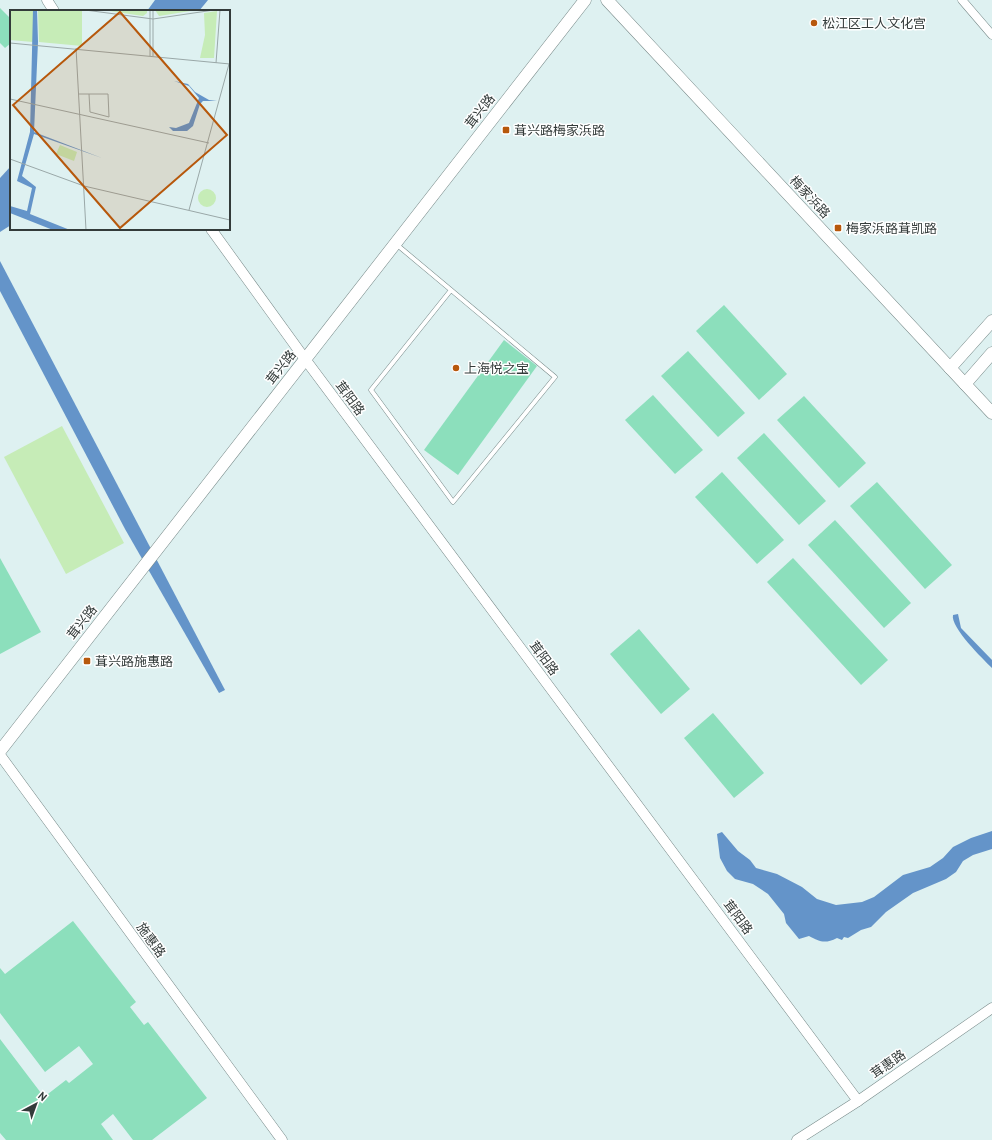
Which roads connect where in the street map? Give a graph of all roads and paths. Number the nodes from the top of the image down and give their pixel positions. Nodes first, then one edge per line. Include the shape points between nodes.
1 (47, 0) edge
2 (585, 0) edge
3 (607, 0) edge
4 (962, 0) edge
5 (53, 10) edge
6 (992, 35) edge
7 (212, 230) edge
8 (395, 244) junction
9 (451, 290) junction
10 (992, 321) edge
11 (992, 353) edge
12 (305, 359) junction
13 (950, 368) junction
14 (965, 384) junction
15 (992, 413) edge
16 (0, 751) edge
17 (0, 755) edge
18 (992, 1008) edge
19 (858, 1101) junction
20 (282, 1140) edge
21 (797, 1140) edge

1 - 5 street
2 - 8 main road, 茸兴路
3 - 13 main road, 梅家浜路
4 - 6 street
7 - 12 street, 茸阳路
8 - 9 lane
8 - 12 main road, 茸兴路
9 - 9 lane via 556,377 453,502 371,390
10 - 13 main road
11 - 14 main road
12 - 16 main road, 茸兴路
12 - 19 street, 茸阳路
13 - 14 main road, 梅家浜路
14 - 15 main road, 梅家浜路
17 - 20 street, 施惠路
18 - 19 street, 茸惠路
19 - 21 street, 茸惠路

